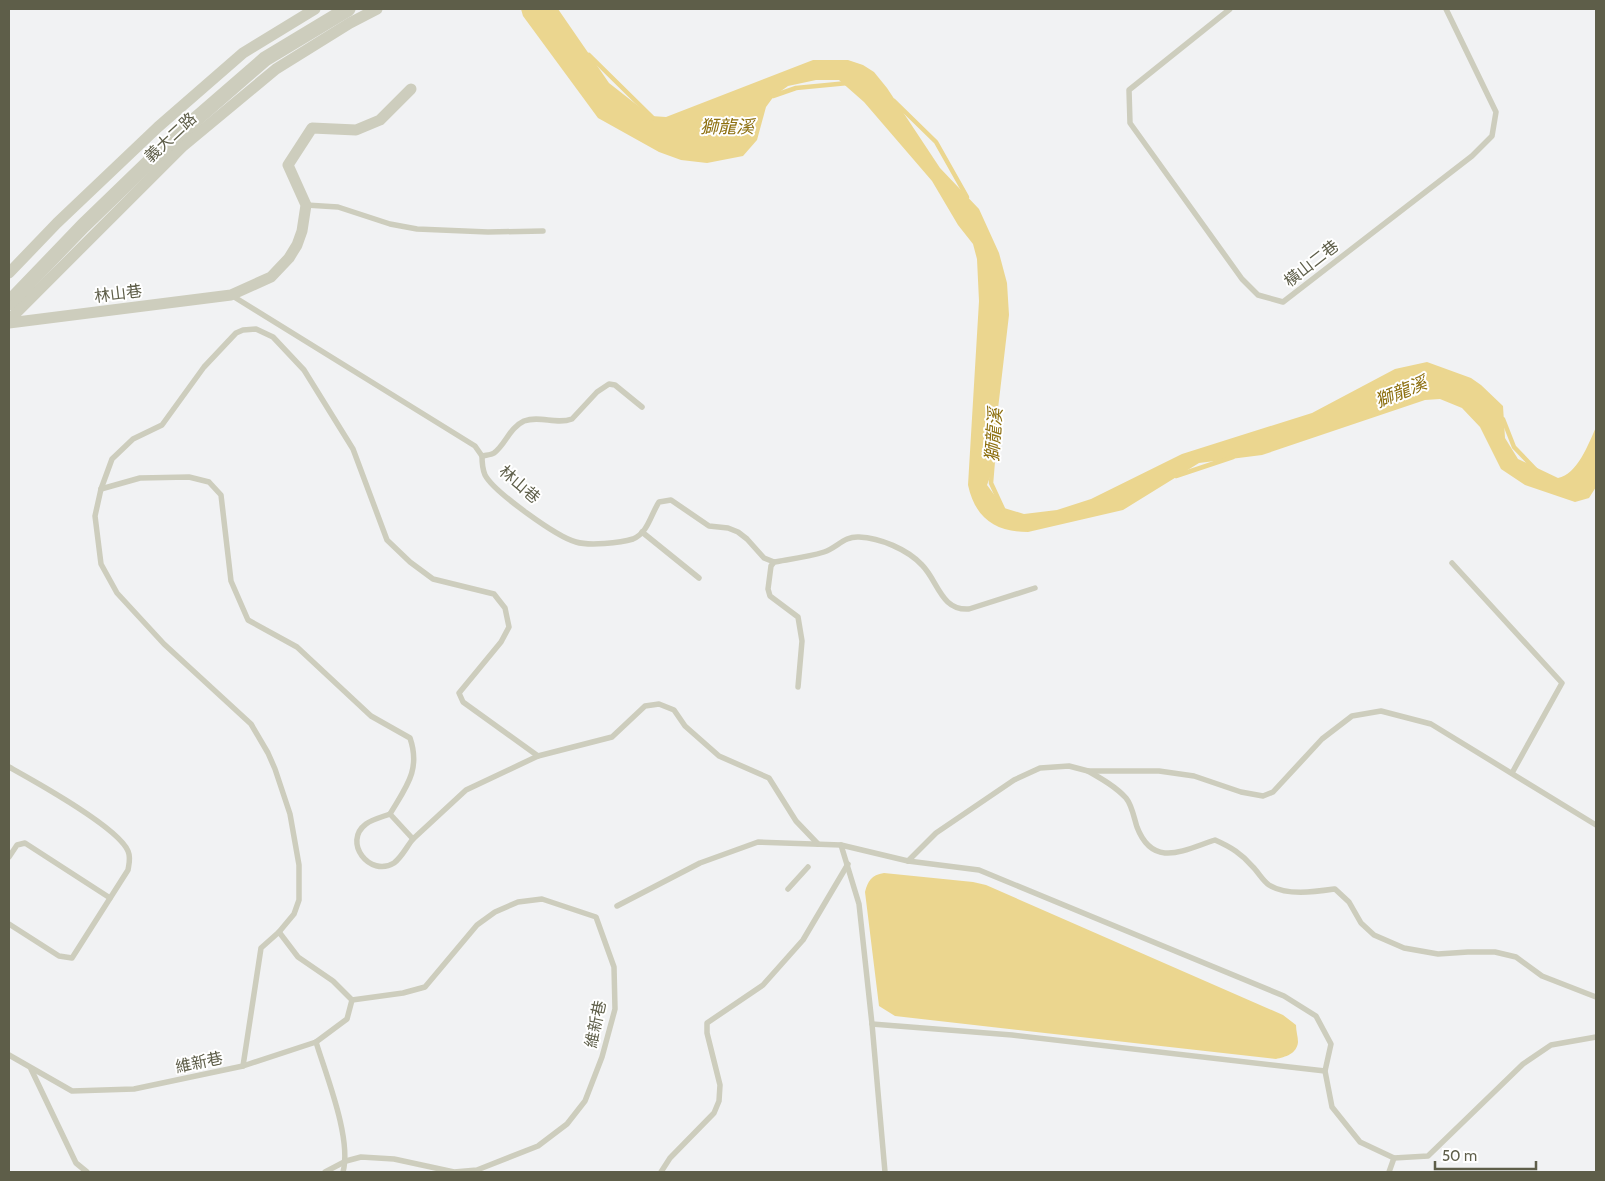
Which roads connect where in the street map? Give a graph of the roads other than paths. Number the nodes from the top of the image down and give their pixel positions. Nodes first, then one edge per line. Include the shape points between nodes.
1 (315, 9) edge
2 (377, 9) edge
3 (1230, 9) edge
4 (1446, 9) edge
5 (345, 13) edge
6 (411, 89) dead end
7 (306, 205) junction
8 (543, 231) dead end
9 (9, 273) edge
10 (231, 295) junction
11 (9, 303) edge
12 (9, 322) edge
13 (642, 406) dead end
14 (482, 456) junction
15 (101, 489) junction
16 (642, 532) junction
17 (774, 562) junction
18 (1452, 563) dead end
19 (700, 578) dead end
20 (1035, 588) dead end
21 (798, 687) dead end
22 (538, 756) junction
23 (9, 768) edge
24 (1088, 771) junction
25 (1512, 773) junction
26 (390, 814) junction
27 (1596, 825) edge
28 (413, 838) junction
29 (818, 844) junction
30 (841, 845) junction
31 (9, 857) edge
32 (908, 861) junction
33 (848, 864) junction
34 (808, 867) dead end
35 (788, 889) dead end
36 (110, 898) junction
37 (617, 906) dead end
38 (9, 924) edge
39 (279, 932) junction
40 (1596, 997) edge
41 (352, 1000) junction
42 (872, 1024) junction
43 (1596, 1037) edge
44 (316, 1042) junction
45 (9, 1055) edge
46 (244, 1066) junction
47 (31, 1069) junction
48 (1325, 1071) junction
49 (1394, 1158) junction
50 (346, 1161) junction
51 (87, 1172) edge
52 (325, 1172) edge
53 (343, 1172) edge
54 (661, 1172) edge
55 (884, 1172) edge
56 (1389, 1172) edge

1 - 9 street, 義大二路 via 229,65 158,127
2 - 5 street, 義大二路 via 365,15
3 - 4 lane, 橫山二巷 via 1129,90 1130,123 1242,280 1258,295 1283,302 1472,156 1492,136 1496,112
5 - 11 street, 義大二路 via 265,59 187,126
5 - 12 street, 義大二路 via 182,147
6 - 7 street via 380,120 356,130 312,128 288,165
7 - 8 lane via 338,207 417,229
7 - 10 street, 林山巷 via 302,231 289,258 271,277
10 - 12 street, 林山巷
10 - 14 lane, 林山巷 via 475,446
13 - 14 lane via 609,384 572,419 527,420 513,429 494,453
14 - 16 lane, 林山巷 via 482,465 494,486 543,524 576,542 600,545 633,538
15 - 22 lane via 112,459 133,439 162,425 204,367 236,333 256,329 273,337 304,370 354,449 387,540 433,579 494,594 505,608 509,627 501,642 459,693 463,702
15 - 26 lane via 140,478 189,477 209,482 221,495 232,581 248,620 298,647 371,716 410,738 414,750 412,778
15 - 39 lane via 95,516 101,564 116,593 164,644 251,724 275,769 290,814 299,866 299,900 294,914
16 - 17 lane via 659,502 671,500 709,526 738,532 764,558
16 - 19 lane
17 - 20 lane via 826,552 846,539 857,537 895,547 912,557 932,577 946,602 962,609
17 - 21 lane via 768,588 770,596 798,617 802,640
18 - 25 lane via 1562,683
22 - 28 lane via 466,790
22 - 29 lane via 612,737 645,706 659,704 674,710 685,726 719,756 769,778 796,822
23 - 36 lane via 52,791 110,831 128,850 128,870
24 - 25 lane via 1186,774 1263,796 1273,792 1322,739 1352,716 1381,711 1430,724
24 - 32 lane via 1069,766 1040,768 1014,780 936,833
24 - 40 lane via 1128,800 1144,842 1155,851 1171,854 1216,840 1244,857 1269,884 1286,891 1334,889 1349,902 1361,922 1374,935 1404,948 1438,954 1495,952 1516,958 1542,976
25 - 27 lane
26 - 28 lane
26 - 28 lane via 362,827 357,847 363,859 381,867 393,864
29 - 30 lane
29 - 37 lane via 758,842 700,862
30 - 32 lane
30 - 33 lane
31 - 36 lane via 17,845 25,843
32 - 48 lane via 979,870 1284,996 1316,1016 1331,1044
33 - 42 lane via 859,904
33 - 54 lane via 803,940 763,985 707,1023 720,1085 720,1101 714,1113 670,1158
34 - 35 lane
36 - 38 lane via 72,958 60,956
39 - 41 lane via 298,957
39 - 46 lane via 261,948
41 - 44 lane, 維新巷 via 347,1018
41 - 50 lane, 維新巷 via 403,994 425,987 477,925 495,912 518,902 542,899 596,917 614,967 615,1009 585,1102 567,1124 538,1146 477,1170 454,1172 394,1158 360,1157
42 - 48 lane via 1012,1035
42 - 55 lane
43 - 49 lane via 1551,1045 1523,1064 1428,1156
44 - 46 lane, 維新巷
44 - 50 lane via 340,1117
45 - 47 lane, 維新巷
46 - 47 lane, 維新巷 via 134,1090 72,1091
47 - 51 lane via 76,1163
48 - 49 lane via 1332,1107 1360,1142
49 - 56 lane
50 - 52 lane, 維新巷
50 - 53 lane

